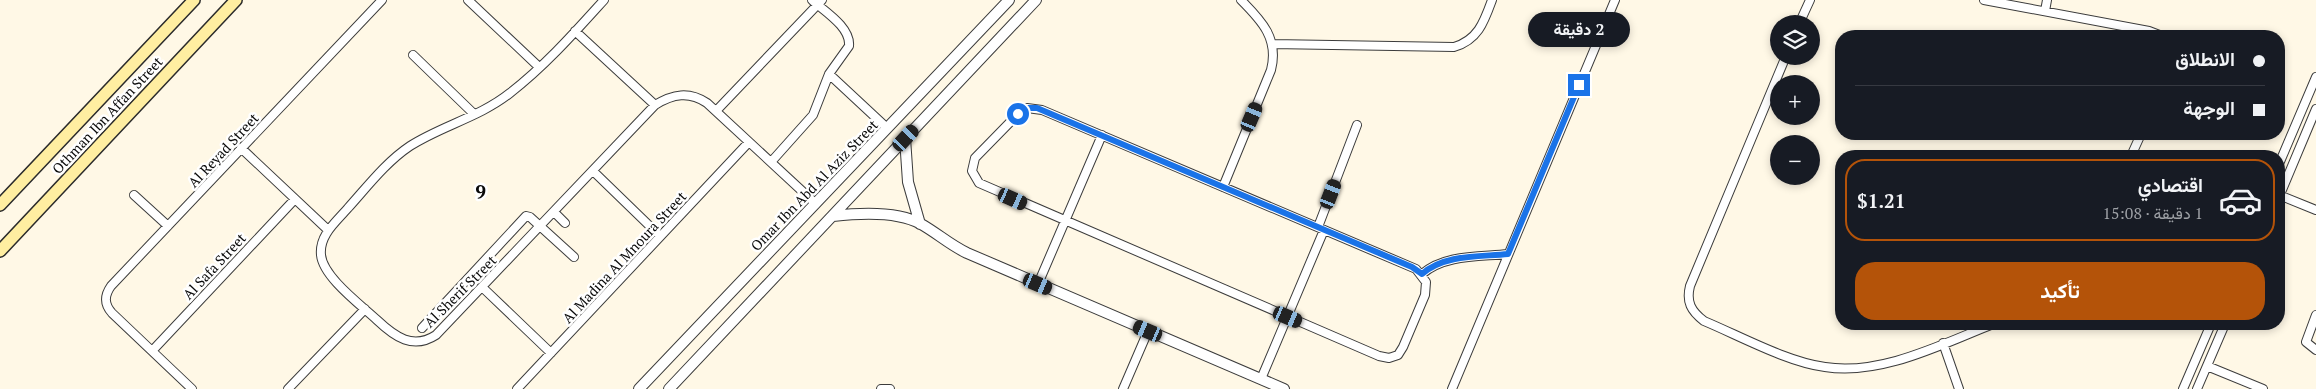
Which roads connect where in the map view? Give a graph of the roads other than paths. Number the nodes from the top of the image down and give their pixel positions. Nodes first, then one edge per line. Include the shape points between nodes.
1 (194, 0) edge
2 (236, 0) edge
3 (382, 0) edge
4 (604, 0) edge
5 (1036, 0) edge
6 (1241, 0) edge
7 (1492, 0) edge
8 (1615, 0) edge
9 (1810, 0) edge
10 (1984, 0) edge
11 (2047, 0) edge
12 (471, 1) edge
13 (817, 2) edge
14 (1003, 2) edge
15 (2044, 11) junction
16 (1803, 15) edge
17 (2144, 30) edge
18 (575, 31) junction
19 (1272, 44) junction
20 (412, 55) dead end
21 (1782, 65) edge
22 (539, 67) junction
23 (829, 74) junction
24 (2316, 77) edge
25 (655, 105) junction
26 (716, 111) junction
27 (2315, 112) edge
28 (474, 114) junction
29 (1357, 125) dead end
30 (886, 128) junction
31 (1102, 135) junction
32 (906, 138) junction
33 (749, 142) junction
34 (242, 148) junction
35 (2285, 150) edge
36 (771, 162) junction
37 (593, 171) junction
38 (2285, 182) edge
39 (1223, 187) junction
40 (134, 195) dead end
41 (295, 198) junction
42 (2285, 198) edge
43 (815, 203) junction
44 (0, 205) edge
45 (2316, 210) edge
46 (554, 212) junction
47 (833, 216) junction
48 (1065, 222) junction
49 (565, 223) dead end
50 (920, 224) junction
51 (168, 226) junction
52 (540, 226) junction
53 (1321, 228) junction
54 (328, 230) junction
55 (660, 236) junction
56 (0, 251) edge
57 (1508, 254) junction
58 (574, 257) dead end
59 (1422, 274) junction
60 (1038, 284) junction
61 (482, 288) junction
62 (364, 309) junction
63 (2316, 315) edge
64 (1288, 317) junction
65 (422, 328) dead end
66 (1977, 330) edge
67 (2208, 330) edge
68 (2222, 330) edge
69 (1148, 331) junction
70 (1943, 343) junction
71 (2316, 350) edge
72 (152, 351) junction
73 (551, 353) junction
74 (2207, 366) junction
75 (1261, 379) junction
76 (645, 387) edge
77 (192, 389) edge
78 (288, 389) edge
79 (517, 389) edge
80 (669, 389) edge
81 (880, 389) edge
82 (890, 389) edge
83 (1123, 389) edge
84 (1284, 389) edge
85 (1452, 389) edge
86 (1959, 389) edge
87 (2183, 389) edge
88 (2197, 389) edge
89 (2263, 389) edge

1 - 44 main road, Othman Ibn Affan Street
2 - 56 main road, Othman Ibn Affan Street
3 - 34 street, Al Reyad Street
4 - 18 street, Al Sherif Street
5 - 32 street
6 - 19 street via 1265,26
7 - 19 street via 1478,32 1470,40 1454,47
8 - 57 street
9 - 16 street
10 - 15 street
11 - 15 street
12 - 22 street
13 - 23 street via 846,31 850,40 847,51
13 - 26 street
14 - 30 street, Omar Ibn Abd Al Aziz Street
15 - 17 street
18 - 22 street, Al Sherif Street
18 - 25 street
19 - 39 street via 1271,70
20 - 28 street
21 - 70 street via 1690,286 1687,295 1694,314 1803,362 1825,368 1873,367
22 - 28 street, Al Sherif Street via 509,94
23 - 30 street
23 - 36 street via 813,115
24 - 35 street
25 - 26 street, Al Sherif Street via 669,97 686,95 702,100
25 - 37 street, Al Sherif Street
26 - 33 street, Al Sherif Street
27 - 38 street
28 - 54 street, Al Sherif Street via 400,153
29 - 53 street
30 - 43 street, Omar Ibn Abd Al Aziz Street
31 - 39 street
31 - 48 street
31 - 48 street via 1037,108 1027,108 973,162 972,171 979,183
32 - 47 street
32 - 50 street via 908,182
33 - 36 street, Al Sherif Street
33 - 55 street, Al Madina Al Mnoura Street
34 - 41 street
34 - 51 street, Al Reyad Street
36 - 43 street, Al Sherif Street
37 - 46 street, Al Sherif Street
37 - 55 street
39 - 53 street
40 - 51 street
41 - 54 street
41 - 72 street, Al Safa Street
42 - 45 street
43 - 76 street, Omar Ibn Abd Al Aziz Street
46 - 49 street
46 - 52 street, Al Sherif Street
47 - 50 street via 876,214
47 - 80 street
48 - 60 street
48 - 64 street
50 - 60 street via 954,247
51 - 72 street, Al Reyad Street via 106,294 108,309
52 - 58 street
52 - 61 street, Al Sherif Street
52 - 65 street via 530,217 525,217
53 - 59 street
53 - 64 street
54 - 62 street, Al Sherif Street via 321,247 324,267
55 - 73 street, Al Madina Al Mnoura Street
57 - 59 street via 1449,260
57 - 85 street
59 - 64 street via 1427,286 1425,295 1403,347 1393,357 1384,358
60 - 69 street
61 - 62 street, Al Sherif Street via 436,335 420,342 398,337
61 - 73 street
62 - 78 street
63 - 71 street via 2306,342
64 - 75 street
66 - 70 street
67 - 87 street
68 - 74 street
69 - 75 street
69 - 83 street
70 - 86 street
72 - 77 street, Al Reyad Street
73 - 79 street, Al Madina Al Mnoura Street
74 - 88 street
74 - 89 street
75 - 84 street
81 - 82 street

